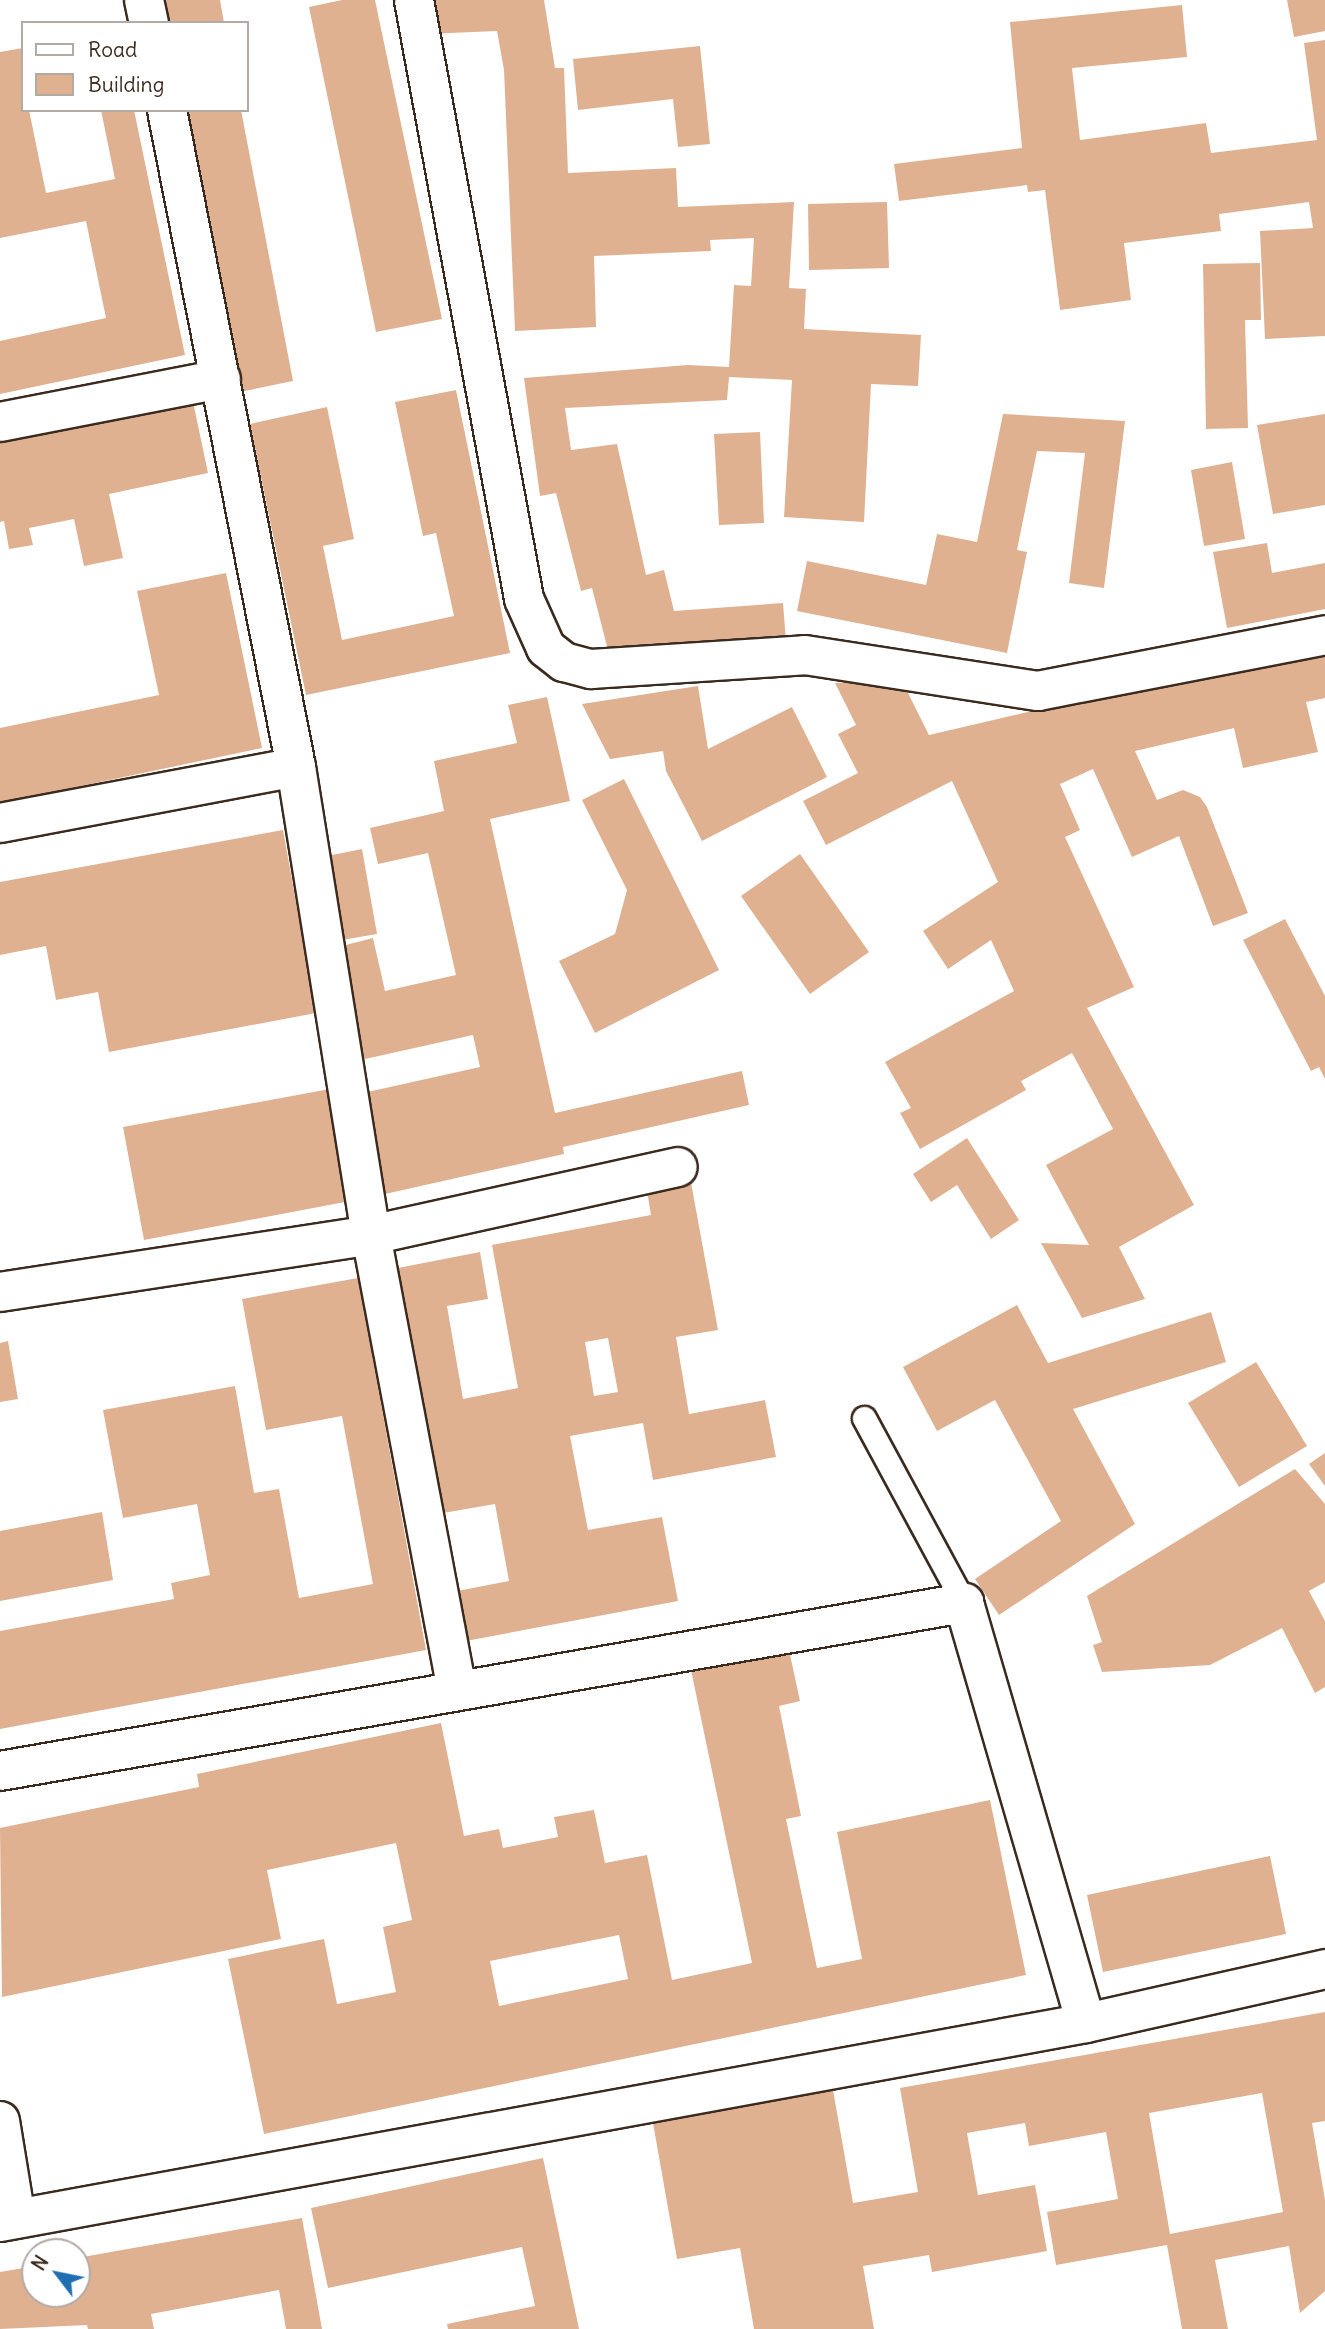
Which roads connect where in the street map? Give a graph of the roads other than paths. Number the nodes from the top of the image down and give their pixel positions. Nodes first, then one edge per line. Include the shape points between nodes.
1 (144, 0) edge
2 (414, 0) edge
3 (149, 21) edge
4 (167, 112) edge
5 (221, 379) junction
6 (0, 422) edge
7 (1325, 635) edge
8 (296, 767) junction
9 (0, 823) edge
10 (678, 1167) dead end
11 (371, 1235) junction
12 (0, 1292) edge
13 (864, 1418) dead end
14 (964, 1603) junction
15 (457, 1691) junction
16 (0, 1771) edge
17 (1325, 1969) edge
18 (1086, 2023) junction
19 (0, 2121) edge
20 (8, 2221) edge

1 - 3 street
2 - 7 street via 524,600 546,648 564,662 591,669 806,655 1038,691
4 - 5 street
5 - 6 street
5 - 8 street
8 - 9 street
8 - 11 street
10 - 11 street
11 - 12 street
11 - 15 street
13 - 14 lane
14 - 15 street
14 - 18 street
15 - 16 street
17 - 18 street
18 - 20 street
19 - 20 street

